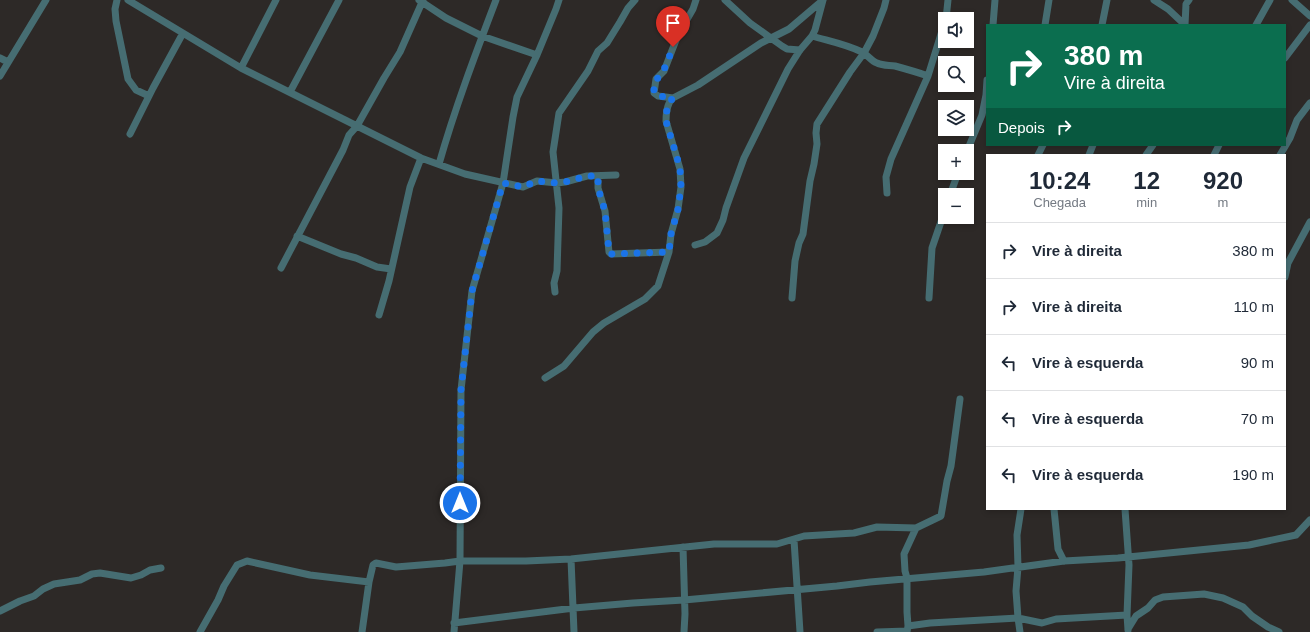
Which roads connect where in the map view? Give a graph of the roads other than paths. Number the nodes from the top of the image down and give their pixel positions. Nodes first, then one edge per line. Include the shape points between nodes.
1 (46, 0) edge
2 (117, 0) edge
3 (128, 0) edge
4 (276, 0) edge
5 (339, 0) edge
6 (421, 0) edge
7 (496, 0) edge
8 (558, 0) edge
9 (635, 0) edge
10 (696, 0) edge
11 (725, 0) edge
12 (823, 0) edge
13 (886, 0) edge
14 (948, 0) edge
15 (994, 0) edge
16 (1049, 0) edge
17 (1107, 0) edge
18 (1154, 0) edge
19 (1189, 0) edge
20 (1270, 0) edge
21 (1292, 0) edge
22 (946, 12) edge
23 (1310, 16) edge
24 (993, 24) edge
25 (1045, 24) edge
26 (1102, 24) edge
27 (1184, 24) edge
28 (1185, 24) edge
29 (1257, 24) edge
30 (1310, 24) edge
31 (183, 33) junction
32 (482, 36) junction
33 (812, 36) junction
34 (772, 38) junction
35 (938, 43) edge
36 (800, 50) junction
37 (864, 53) junction
38 (537, 55) junction
39 (1286, 57) edge
40 (0, 58) edge
41 (8, 62) junction
42 (241, 68) junction
43 (0, 76) edge
44 (928, 76) junction
45 (290, 92) junction
46 (986, 95) edge
47 (149, 96) junction
48 (673, 98) junction
49 (1310, 103) edge
50 (357, 126) junction
51 (130, 134) dead end
52 (970, 144) edge
53 (1286, 145) edge
54 (421, 158) junction
55 (439, 164) junction
56 (616, 175) dead end
57 (598, 176) junction
58 (503, 183) junction
59 (557, 183) junction
60 (887, 193) dead end
61 (1310, 222) edge
62 (940, 224) edge
63 (298, 236) junction
64 (695, 245) dead end
65 (669, 252) junction
66 (281, 268) dead end
67 (391, 269) junction
68 (1286, 272) edge
69 (555, 292) dead end
70 (792, 298) dead end
71 (929, 298) dead end
72 (379, 315) dead end
73 (545, 378) dead end
74 (960, 399) dead end
75 (1021, 510) edge
76 (1054, 510) edge
77 (1125, 510) edge
78 (1310, 520) edge
79 (916, 528) junction
80 (794, 540) junction
81 (683, 547) junction
82 (1128, 557) junction
83 (571, 559) junction
84 (460, 561) junction
85 (1064, 561) junction
86 (1018, 567) junction
87 (161, 568) dead end
88 (907, 578) junction
89 (369, 582) junction
90 (796, 589) junction
91 (684, 600) junction
92 (574, 608) junction
93 (0, 611) edge
94 (1127, 615) junction
95 (1018, 618) junction
96 (454, 623) junction
97 (908, 629) edge
98 (1128, 631) edge
99 (200, 632) edge
100 (362, 632) edge
101 (454, 632) edge
102 (574, 632) edge
103 (684, 632) edge
104 (800, 632) edge
105 (877, 632) edge
106 (1020, 632) edge
107 (1279, 632) edge

1 - 41 street
2 - 47 street via 116,21 128,79 136,90
3 - 31 street
4 - 42 street
5 - 45 street
6 - 32 street via 446,18
6 - 50 street via 400,52
7 - 32 street
8 - 38 street
9 - 59 street via 607,43 598,51 588,71 559,113 553,152
10 - 48 street via 678,35 664,71 656,79 654,93
11 - 34 street via 750,23
12 - 33 street
12 - 34 street via 789,29
13 - 37 street
14 - 22 street
15 - 24 street
16 - 25 street
17 - 26 street
18 - 27 street
19 - 28 street via 1186,4
20 - 29 street
21 - 23 street
30 - 39 street
31 - 42 street
31 - 47 street
32 - 38 street
32 - 55 street via 450,124
33 - 36 street
33 - 37 street via 841,43
34 - 36 street via 787,49
34 - 48 street via 698,86
35 - 44 street
36 - 64 street via 744,158 724,220 717,233 705,242
37 - 44 street via 884,66
37 - 70 street via 817,124 817,144 803,234 795,261
38 - 58 street via 517,97
40 - 41 street
41 - 43 street
42 - 45 street
44 - 60 street via 891,159 886,177
45 - 50 street
46 - 52 street via 982,115
47 - 51 street
48 - 65 street via 669,101 666,121 680,168 681,187
49 - 53 street via 1297,120
50 - 54 street
50 - 63 street via 346,141
54 - 55 street
54 - 67 street via 410,187
55 - 58 street via 451,170
56 - 57 street
57 - 59 street
57 - 65 street via 610,254
58 - 59 street via 523,187 536,181
58 - 84 street via 471,298 461,390
59 - 69 street via 559,208
61 - 68 street
62 - 71 street via 932,248
63 - 66 street
63 - 67 street via 377,267
65 - 73 street via 658,286 645,299 604,323 564,366
67 - 72 street
74 - 79 street via 941,516
75 - 86 street via 1017,535
76 - 85 street via 1058,549
77 - 82 street
78 - 82 street via 1296,535 1289,537 1241,546
79 - 80 street via 877,527 854,532 804,536
79 - 88 street via 904,554 904,572
80 - 81 street via 777,544 714,544
80 - 90 street
81 - 83 street
81 - 91 street
82 - 85 street
82 - 94 street
83 - 84 street
83 - 92 street
84 - 89 street via 396,567 376,563 373,565
84 - 96 street
85 - 86 street
86 - 88 street
86 - 95 street
87 - 93 street via 131,578 100,573 80,580 54,584
88 - 90 street
88 - 97 street
89 - 99 street via 310,575 247,561 237,565
89 - 100 street
90 - 91 street
90 - 104 street
91 - 92 street
91 - 103 street
92 - 96 street
92 - 102 street
94 - 95 street via 1042,622
94 - 98 street
95 - 97 street via 930,623
95 - 106 street
96 - 101 street
97 - 105 street
98 - 107 street via 1136,616 1155,600 1163,597 1204,594 1223,598 1243,607 1262,623

